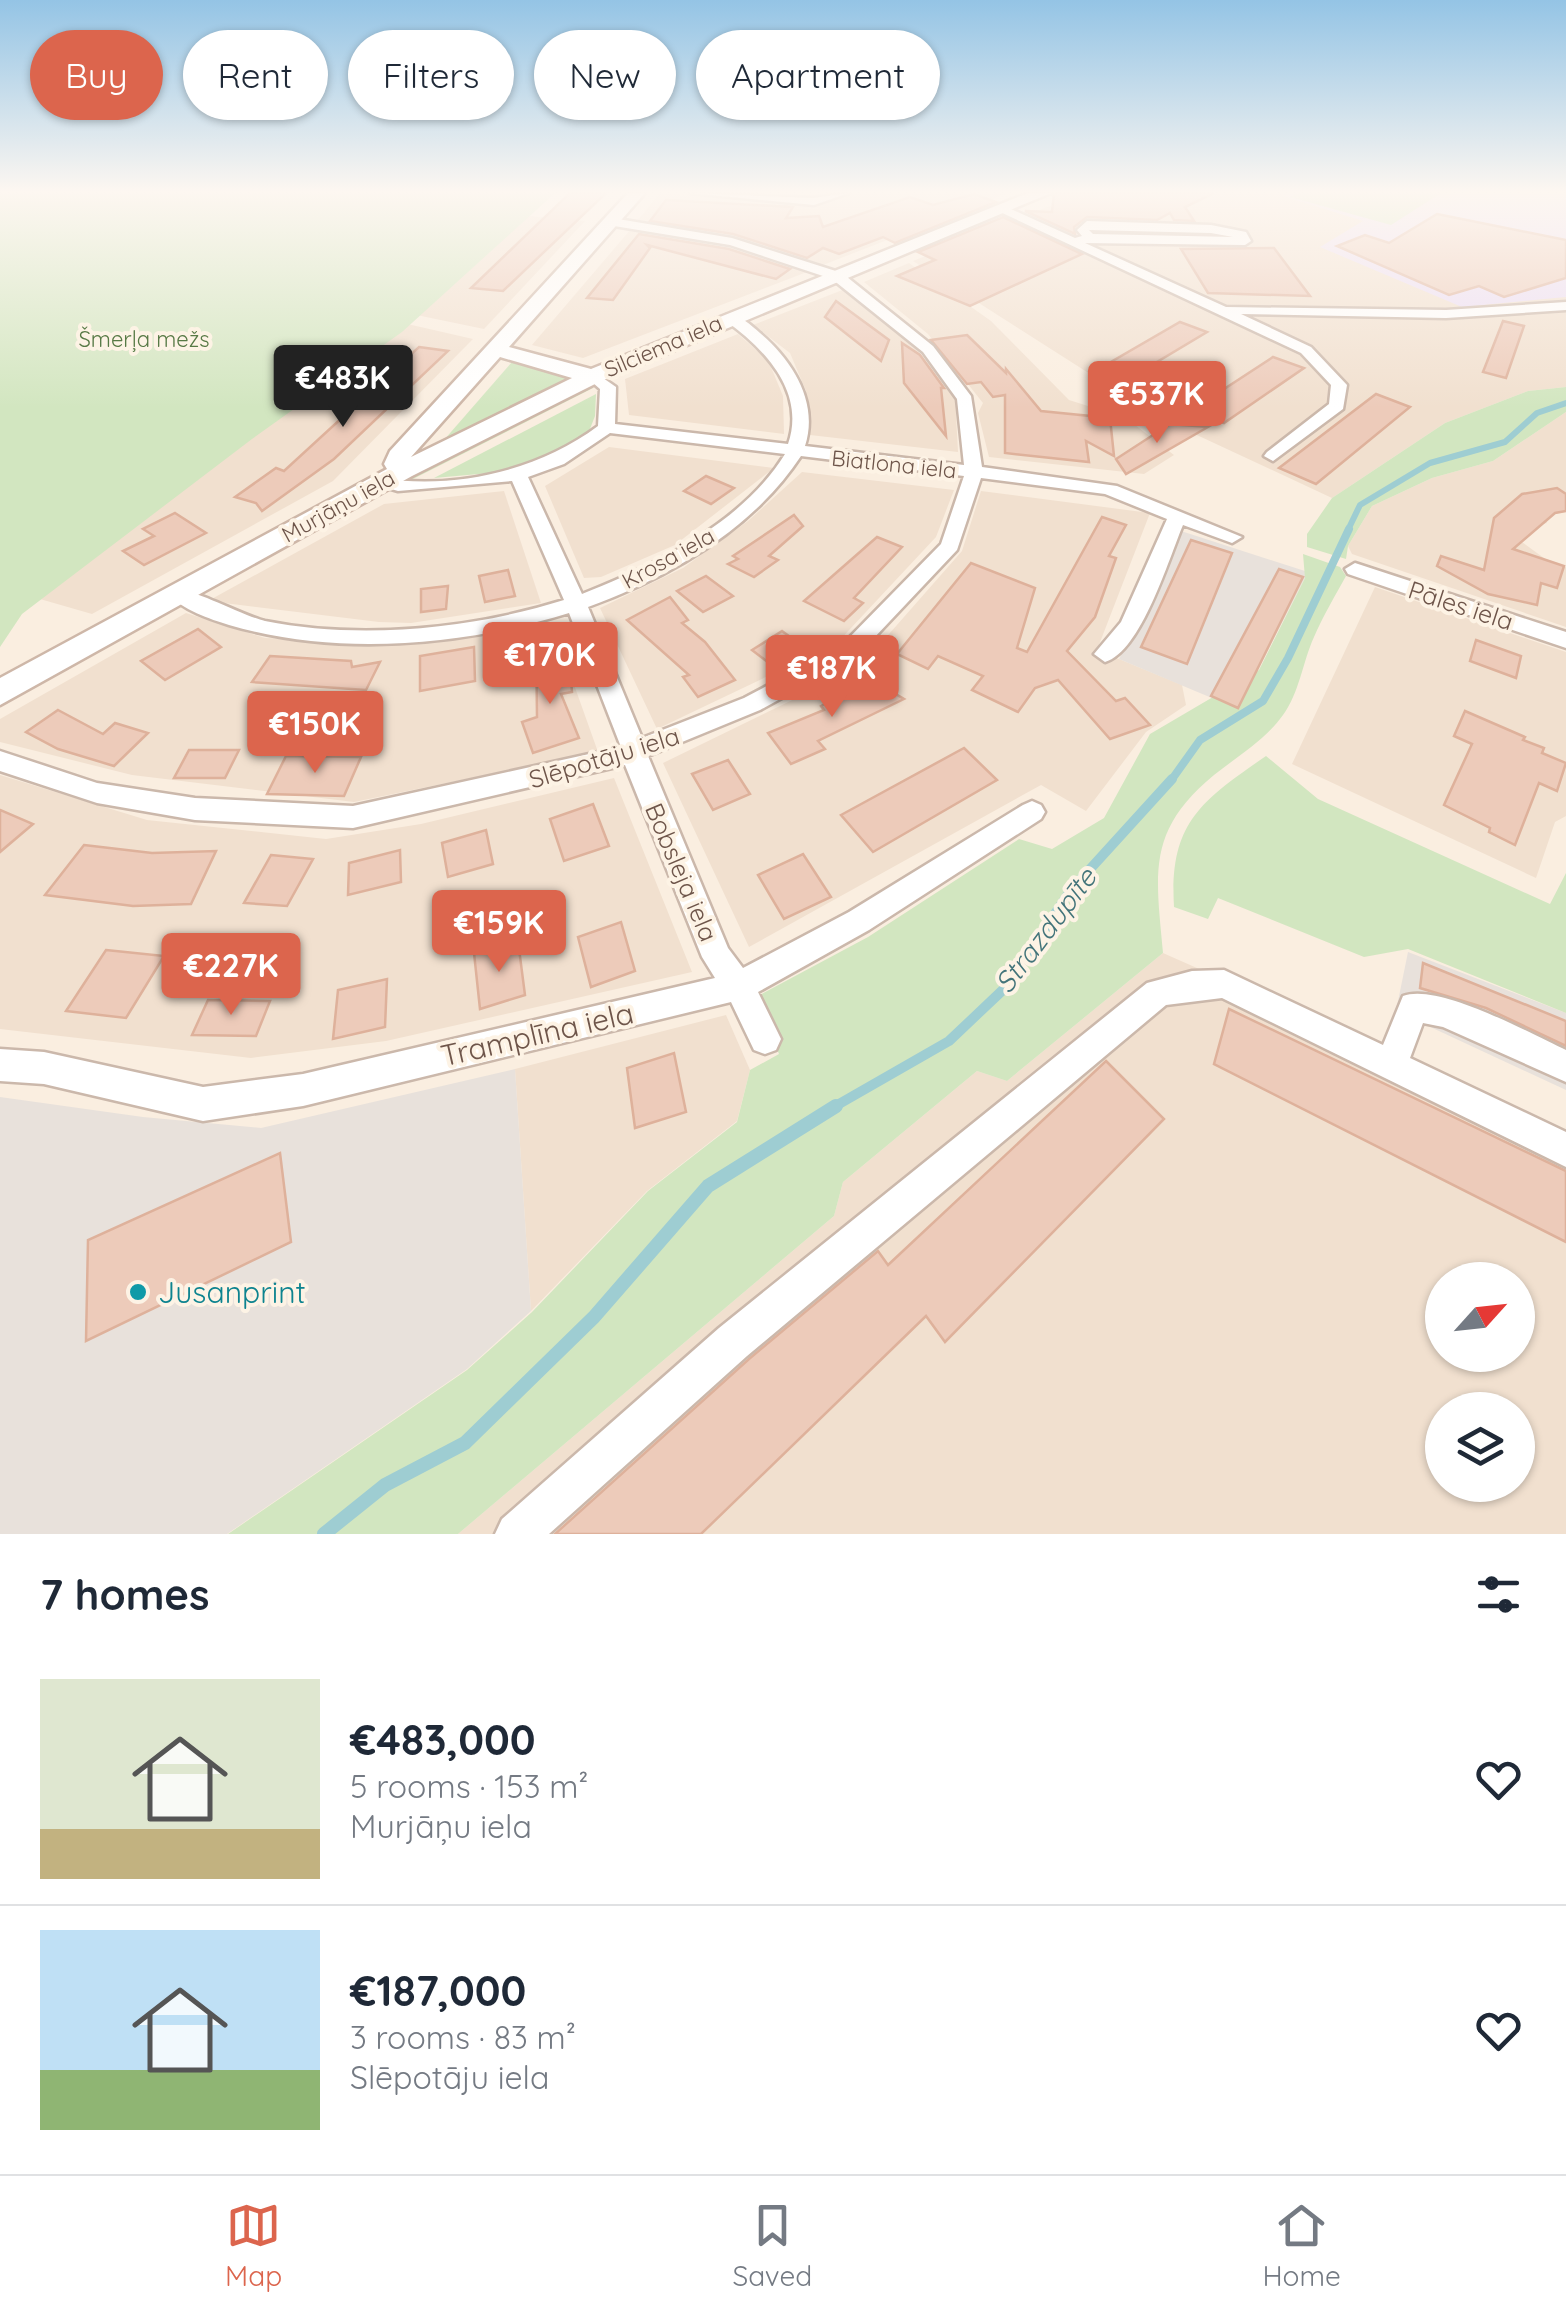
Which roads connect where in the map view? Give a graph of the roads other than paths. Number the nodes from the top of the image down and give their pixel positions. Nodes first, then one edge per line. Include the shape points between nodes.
1 (573, 265) edge
2 (802, 265) edge
3 (865, 265) edge
4 (1132, 265) edge
5 (837, 276) junction
6 (1566, 306) edge
7 (1222, 309) junction
8 (731, 318) junction
9 (496, 349) junction
10 (593, 376) junction
11 (606, 428) junction
12 (794, 453) junction
13 (1273, 456) dead end
14 (974, 472) junction
15 (392, 477) junction
16 (519, 477) junction
17 (1178, 515) junction
18 (1232, 537) dead end
19 (1355, 569) dead end
20 (180, 594) junction
21 (576, 602) junction
22 (1566, 640) edge
23 (1105, 654) dead end
24 (0, 693) edge
25 (634, 753) junction
26 (0, 761) edge
27 (1032, 812) dead end
28 (739, 986) junction
29 (765, 1040) dead end
30 (0, 1065) edge
31 (1566, 1066) edge
32 (1391, 1068) junction
33 (1566, 1150) edge
34 (516, 1534) edge

1 - 9 street, Murjāņu iela
2 - 5 street, Slēpotāju iela
3 - 5 street, Silciema iela
4 - 7 street
5 - 8 street, Silciema iela
5 - 14 street, Slēpotāju iela via 928,349 965,400
6 - 7 street via 1446,314
7 - 13 street via 1306,350 1339,385 1337,406
8 - 10 street, Silciema iela
8 - 12 street via 767,344 790,375 800,436
9 - 10 street
9 - 15 street, Murjāņu iela via 399,456
10 - 11 street via 608,387
10 - 15 street, Silciema iela
11 - 12 street, Biatlona iela
11 - 16 street
12 - 14 street, Biatlona iela
12 - 21 street, Krosa iela via 720,530 654,570
14 - 17 street, Biatlona iela via 1110,490
14 - 25 street, Slēpotāju iela via 950,546 848,652 752,704
15 - 16 street via 398,486
15 - 20 street, Murjāņu iela
16 - 21 street, Bobsleja iela
17 - 18 street, Biatlona iela
17 - 23 street via 1130,626
19 - 22 street, Pāles iela
20 - 21 street, Krosa iela via 260,626 362,636 489,622
20 - 24 street, Murjāņu iela
21 - 25 street, Bobsleja iela
25 - 26 street, Slēpotāju iela via 354,818 195,809 97,793
25 - 28 street, Bobsleja iela via 717,957
27 - 28 street, Tramplīna iela via 859,921
28 - 29 street, Bobsleja iela
28 - 30 street, Tramplīna iela via 302,1090 203,1104 44,1068
31 - 32 street via 1446,1013 1414,1006
32 - 33 street
32 - 34 street via 1224,984 1158,993 733,1342

